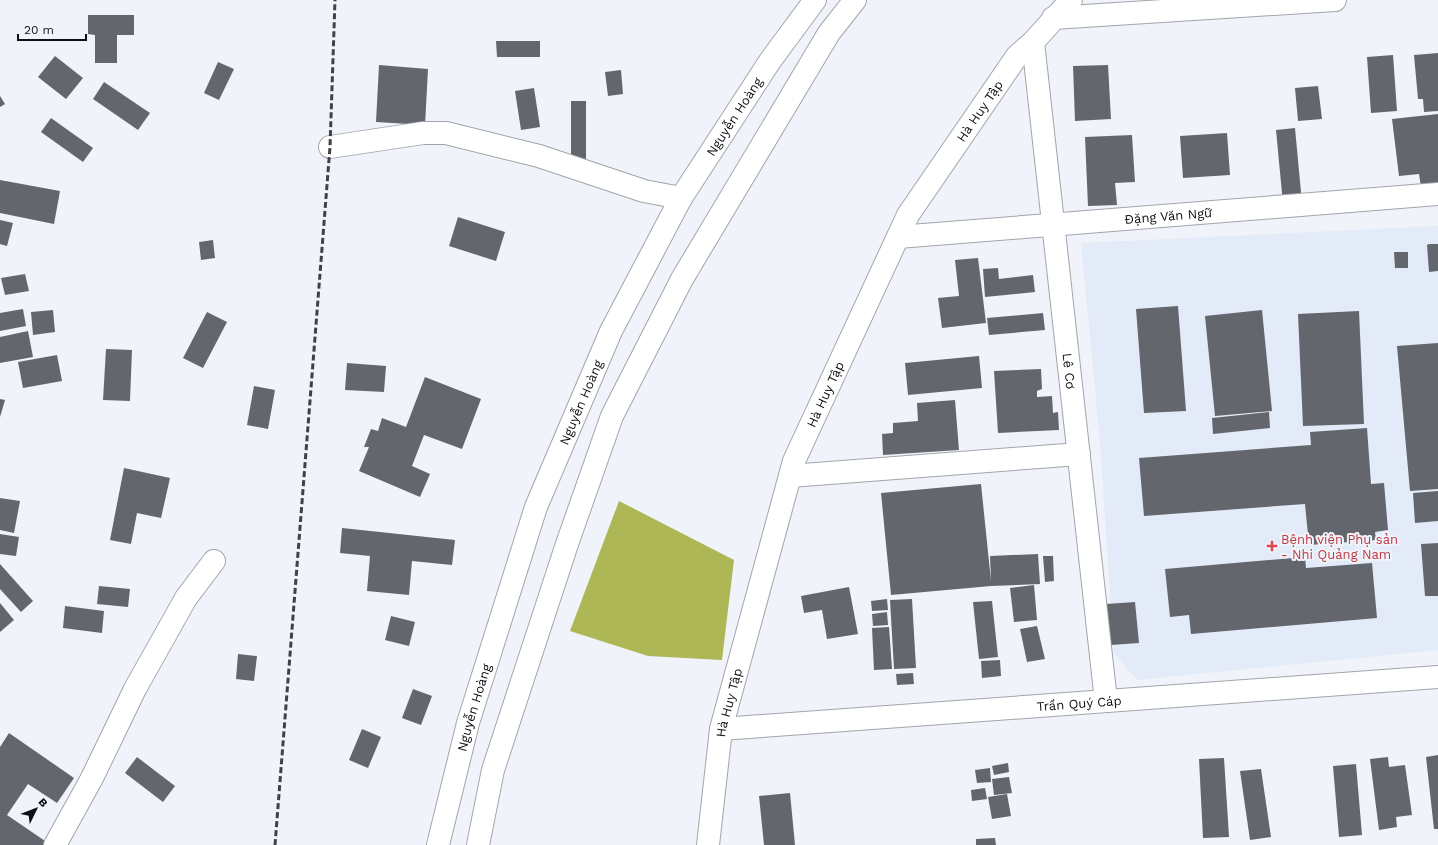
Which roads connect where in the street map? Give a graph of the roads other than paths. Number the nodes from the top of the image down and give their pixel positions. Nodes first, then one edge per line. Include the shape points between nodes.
1 (815, 0) edge
2 (855, 0) edge
3 (1071, 0) edge
4 (1335, 0) edge
5 (1053, 18) junction
6 (1033, 42) junction
7 (330, 147) dead end
8 (1438, 194) edge
9 (681, 198) junction
10 (1053, 225) junction
11 (898, 236) junction
12 (1078, 454) junction
13 (790, 476) junction
14 (214, 561) dead end
15 (1438, 677) edge
16 (1106, 701) junction
17 (721, 729) junction
18 (55, 845) edge
19 (438, 845) edge
20 (478, 845) edge
21 (708, 845) edge

1 - 9 main road, Nguyễn Hoàng via 770,61
2 - 20 main road via 829,33 682,279 612,416 493,770
3 - 5 main road, Hà Huy Tập
4 - 5 main road
5 - 6 main road, Hà Huy Tập
6 - 10 main road, Lê Cơ
6 - 11 main road, Hà Huy Tập via 1017,56 908,216
7 - 9 main road via 423,133 446,133 539,156 644,191
8 - 10 main road, Đặng Văn Ngữ
9 - 19 main road, Nguyễn Hoàng via 611,331 536,508 468,723
10 - 11 main road, Đặng Văn Ngữ
10 - 12 main road, Lê Cơ
11 - 13 main road, Hà Huy Tập via 794,461
12 - 13 main road
12 - 16 main road, Lê Cơ
13 - 17 main road, Hà Huy Tập
14 - 18 main road via 186,598 138,682 92,778
15 - 16 main road, Trần Quý Cáp
16 - 17 main road, Trần Quý Cáp
17 - 21 main road, Hà Huy Tập

